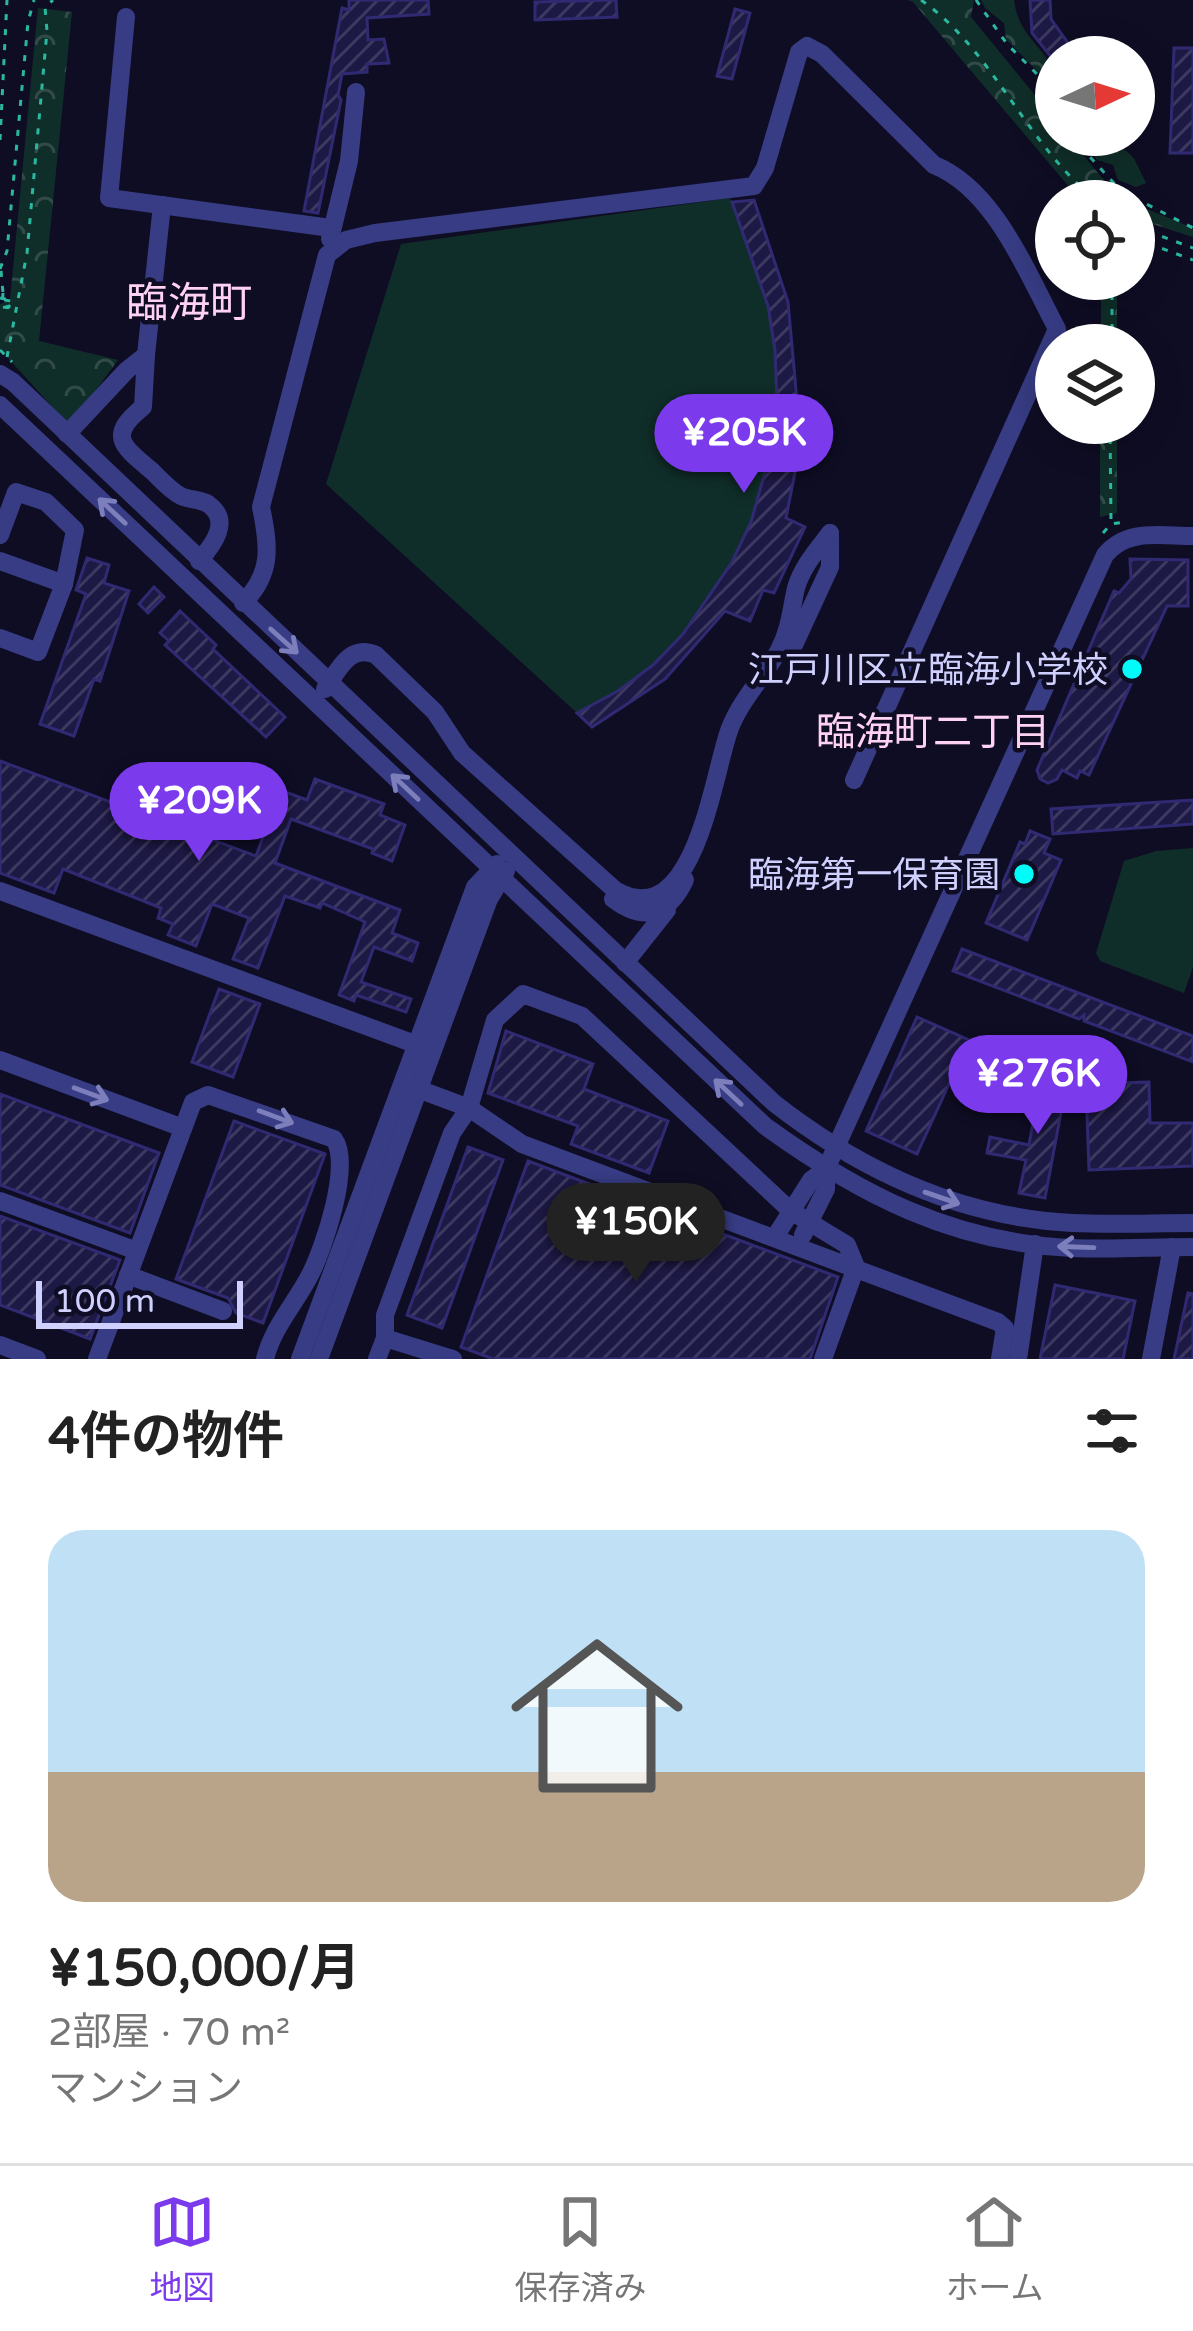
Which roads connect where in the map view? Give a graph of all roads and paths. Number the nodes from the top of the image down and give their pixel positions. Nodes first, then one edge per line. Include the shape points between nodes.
1 (7, 0) edge
2 (34, 0) edge
3 (53, 0) edge
4 (921, 0) edge
5 (976, 0) edge
6 (126, 17) dead end
7 (1035, 72) edge
8 (356, 92) dead end
9 (0, 140) edge
10 (1089, 156) edge
11 (1073, 180) edge
12 (1111, 180) edge
13 (162, 205) junction
14 (1155, 208) edge
15 (1192, 227) edge
16 (331, 228) junction
17 (1155, 234) edge
18 (1155, 246) edge
19 (1193, 248) edge
20 (327, 255) junction
21 (1193, 260) edge
22 (0, 269) edge
23 (1, 283) edge
24 (3, 298) edge
25 (146, 355) junction
26 (3, 365) edge
27 (0, 405) edge
28 (62, 429) junction
29 (40, 442) junction
30 (1110, 444) edge
31 (89, 454) junction
32 (72, 472) junction
33 (46, 502) junction
34 (1111, 524) dead end
35 (0, 536) edge
36 (1193, 536) edge
37 (0, 561) edge
38 (199, 561) junction
39 (64, 584) junction
40 (243, 603) junction
41 (0, 638) edge
42 (330, 683) junction
43 (315, 703) junction
44 (854, 780) dead end
45 (514, 856) junction
46 (495, 874) junction
47 (0, 891) edge
48 (673, 902) junction
49 (625, 963) junction
50 (424, 1047) junction
51 (0, 1060) edge
52 (418, 1089) junction
53 (469, 1108) junction
54 (183, 1128) junction
55 (836, 1148) junction
56 (826, 1169) junction
57 (0, 1201) edge
58 (790, 1211) junction
59 (1193, 1223) edge
60 (808, 1224) junction
61 (775, 1237) junction
62 (1035, 1244) junction
63 (799, 1246) junction
64 (1172, 1247) junction
65 (1193, 1247) edge
66 (137, 1251) junction
67 (856, 1267) junction
68 (128, 1275) junction
69 (223, 1310) dead end
70 (385, 1338) junction
71 (0, 1345) edge
72 (37, 1359) edge
73 (97, 1359) edge
74 (265, 1359) edge
75 (300, 1359) edge
76 (319, 1359) edge
77 (377, 1359) edge
78 (453, 1359) edge
79 (823, 1359) edge
80 (1000, 1359) edge
81 (1018, 1359) edge
82 (1151, 1359) edge

1 - 9 path
2 - 22 path
3 - 26 path via 46,7 27,253
4 - 11 path via 953,27
5 - 7 path
6 - 13 street via 109,198
8 - 16 street
10 - 12 path
13 - 16 street
13 - 25 street
14 - 15 path
16 - 20 street
17 - 19 path
18 - 21 path
20 - 40 street via 261,507 266,575
20 - 44 street via 375,233 754,186 807,46 996,215 1057,329
22 - 23 path
23 - 24 path, bridge via 2,307 10,308
25 - 28 street
25 - 38 street via 143,406 120,434 124,447 180,496 210,505 219,518 220,533
26 - 28 street
27 - 29 street
28 - 29 street
28 - 31 street
29 - 32 street
30 - 34 path
31 - 32 street
31 - 38 street
32 - 33 street
43 -> 32 street
33 - 35 street via 16,491
33 - 39 street via 75,530
36 - 55 street via 1128,536 1105,555
37 - 39 street
38 - 40 street
39 - 41 street via 38,652
40 -> 42 street
42 - 43 street
42 - 45 street
42 - 48 street via 358,659 368,662 459,760 614,899 646,914
42 - 48 street via 353,653 376,655 435,712 462,753 615,890 650,898 680,873 712,803 731,725 781,647 796,586 830,533 830,567 747,717 719,806
46 -> 43 street
45 - 46 street
45 - 49 street
46 - 50 street
56 -> 46 street via 765,1126
47 - 50 street
48 - 49 street
49 - 55 street via 774,1103
50 - 52 street
50 - 75 street
51 -> 54 street
52 - 53 street
52 - 76 street
53 - 58 street via 495,1020 523,994 582,1016
53 - 61 street via 522,1144
53 - 70 street via 452,1133 385,1315
54 - 66 street
54 -> 74 street via 194,1102 219,1096 334,1139 342,1151 311,1274
55 - 56 street
55 -> 59 street via 899,1182 1008,1215
56 - 58 street
56 - 60 street via 826,1189
56 - 62 street via 928,1219
57 - 66 street
58 - 60 street
58 - 61 street
60 - 63 street
60 - 67 street via 847,1245
61 - 63 street
64 -> 62 street
62 - 81 street
63 - 67 street
64 - 65 street
64 - 82 street
66 - 68 street
67 - 79 street
67 - 80 street via 996,1316 1005,1328
68 - 69 street
68 - 73 street
70 - 77 street
70 - 78 street
71 - 72 street

